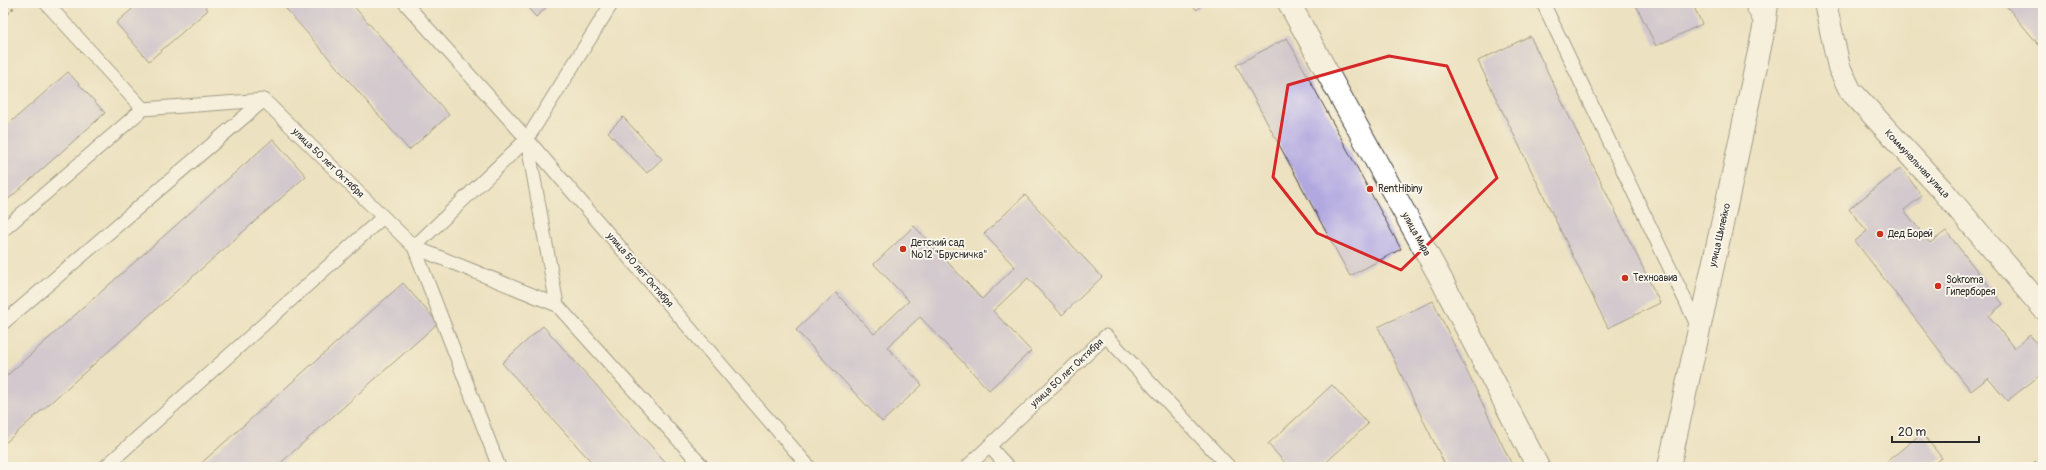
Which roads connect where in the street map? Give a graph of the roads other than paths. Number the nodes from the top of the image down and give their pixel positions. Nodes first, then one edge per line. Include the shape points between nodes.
1 (46, 3) edge
2 (405, 3) edge
3 (612, 3) edge
4 (1289, 3) edge
5 (1543, 3) edge
6 (1751, 3) edge
7 (1767, 3) edge
8 (1825, 3) edge
9 (1764, 28) junction
10 (264, 100) junction
11 (142, 109) junction
12 (526, 139) junction
13 (383, 217) junction
14 (3, 230) edge
15 (414, 247) junction
16 (557, 305) junction
17 (2043, 308) edge
18 (3, 323) edge
19 (1699, 329) junction
20 (989, 446) junction
21 (105, 467) edge
22 (499, 467) edge
23 (703, 467) edge
24 (809, 467) edge
25 (967, 467) edge
26 (1008, 467) edge
27 (1229, 467) edge
28 (1538, 467) edge
29 (1668, 467) edge

1 - 11 lane
2 - 12 lane, улица 50 лет Октября
3 - 12 lane
4 - 28 street, улица Мира via 1441,279
5 - 19 lane
6 - 9 lane
7 - 9 street, улица Шилейко
8 - 17 street, Коммунальная улица via 1839,67 1850,90 1943,191
9 - 19 street, улица Шилейко
10 - 11 lane
10 - 13 lane, улица 50 лет Октября
10 - 18 lane
11 - 14 lane
12 - 15 lane
12 - 16 lane
12 - 24 lane, улица 50 лет Октября
13 - 15 lane, улица 50 лет Октября
13 - 21 lane
15 - 16 lane
15 - 22 lane, улица 50 лет Октября
16 - 23 lane
19 - 29 street, улица Шилейко
20 - 25 lane, улица 50 лет Октября
20 - 26 lane
20 - 27 lane, улица 50 лет Октября via 1106,336

